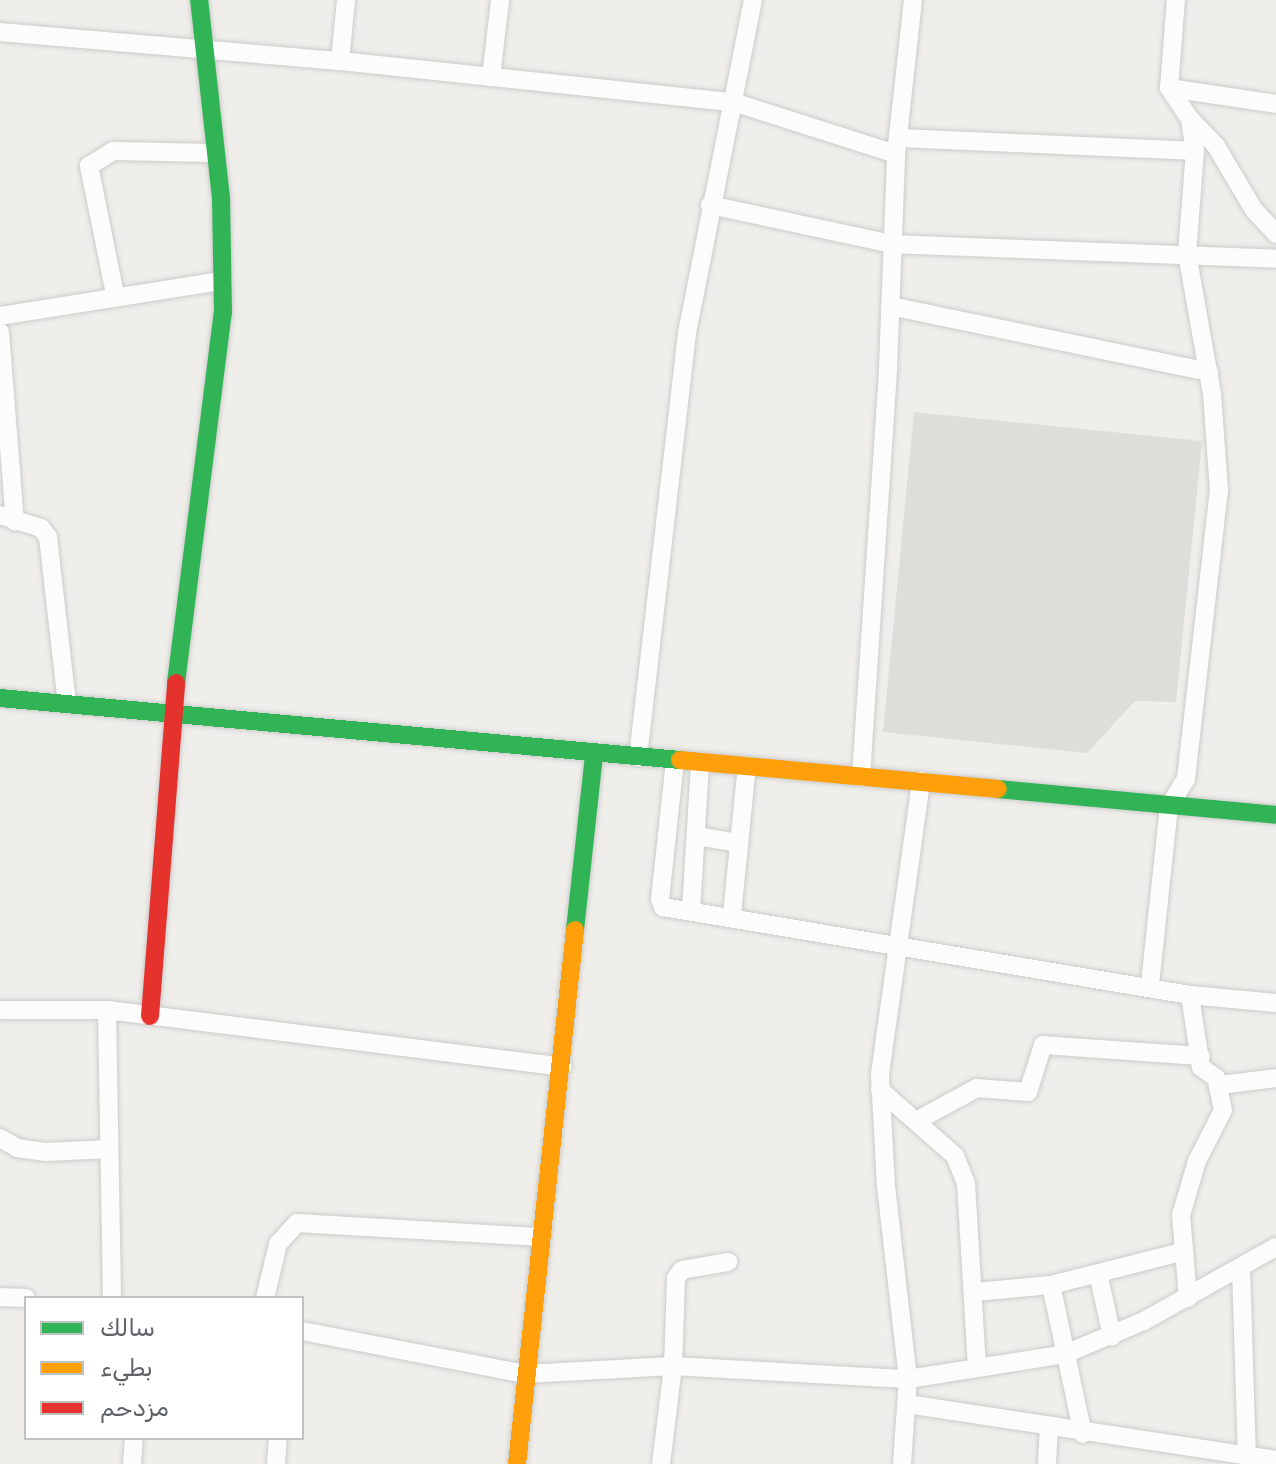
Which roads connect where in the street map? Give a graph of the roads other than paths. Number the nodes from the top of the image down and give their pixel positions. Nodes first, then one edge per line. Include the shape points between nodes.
1 (199, 0) edge
2 (346, 0) edge
3 (500, 0) edge
4 (753, 0) edge
5 (913, 0) edge
6 (1176, 0) edge
7 (0, 32) edge
8 (201, 51) junction
9 (340, 61) junction
10 (491, 77) junction
11 (1169, 88) junction
12 (733, 102) junction
13 (1276, 104) edge
14 (1190, 119) junction
15 (897, 146) junction
16 (1195, 151) junction
17 (215, 153) junction
18 (710, 205) junction
19 (1276, 234) edge
20 (892, 244) junction
21 (1187, 254) junction
22 (1276, 259) edge
23 (222, 281) junction
24 (115, 294) junction
25 (890, 306) junction
26 (0, 316) edge
27 (0, 332) edge
28 (1209, 372) junction
29 (7, 518) edge
30 (0, 698) edge
31 (67, 704) junction
32 (172, 714) junction
33 (594, 756) junction
34 (638, 757) junction
35 (675, 761) junction
36 (700, 763) junction
37 (747, 766) junction
38 (861, 777) junction
39 (921, 781) junction
40 (1169, 806) junction
41 (1276, 815) edge
42 (696, 836) junction
43 (739, 843) junction
44 (691, 911) junction
45 (732, 915) junction
46 (897, 943) junction
47 (1150, 984) junction
48 (1190, 995) junction
49 (1276, 1003) edge
50 (0, 1010) edge
51 (107, 1010) junction
52 (150, 1016) junction
53 (1201, 1056) junction
54 (562, 1067) junction
55 (1276, 1078) edge
56 (1220, 1085) junction
57 (880, 1090) junction
58 (918, 1120) junction
59 (0, 1138) edge
60 (109, 1149) junction
61 (542, 1237) junction
62 (1276, 1247) edge
63 (1181, 1252) junction
64 (728, 1262) dead end
65 (1241, 1268) junction
66 (1098, 1273) junction
67 (1051, 1285) junction
68 (975, 1292) junction
69 (112, 1296) edge
70 (265, 1296) edge
71 (0, 1297) edge
72 (24, 1298) edge
73 (1188, 1298) junction
74 (304, 1331) edge
75 (1112, 1336) junction
76 (1065, 1354) junction
77 (673, 1366) junction
78 (977, 1368) junction
79 (526, 1374) junction
80 (908, 1379) junction
81 (907, 1404) junction
82 (1049, 1428) junction
83 (1083, 1434) junction
84 (134, 1440) edge
85 (278, 1440) edge
86 (1247, 1457) junction
87 (1276, 1460) edge
88 (132, 1464) edge
89 (276, 1464) edge
90 (517, 1464) edge
91 (661, 1464) edge
92 (902, 1464) edge
93 (1047, 1464) edge

1 - 8 main road
2 - 9 street
3 - 10 street
4 - 12 street
5 - 15 street
6 - 11 street
7 - 8 street
8 - 9 street
8 - 17 main road
9 - 10 street
10 - 12 street
11 - 13 street
11 - 14 street
12 - 15 street
12 - 18 street
14 - 16 street
14 - 19 street via 1216,146 1254,210
15 - 16 street
15 - 20 street
16 - 21 street
17 - 23 main road
17 - 24 street via 113,151 89,166
18 - 20 street
18 - 34 street via 687,333
20 - 21 street
20 - 25 street
21 - 22 street
21 - 28 street
23 - 24 street
23 - 32 main road via 223,313
24 - 26 street
25 - 28 street
25 - 38 street
27 - 29 street
28 - 40 street via 1219,491 1186,779
29 - 31 street via 41,528 48,537
30 - 31 main road
31 - 32 main road
32 - 33 main road
32 - 52 main road
33 - 34 main road
33 - 54 main road
34 - 35 main road
35 - 36 main road
35 - 44 street via 660,905
36 - 37 main road
36 - 42 street
37 - 38 main road
37 - 43 street
38 - 39 main road
39 - 40 main road
39 - 46 street
40 - 41 main road
40 - 47 street
42 - 43 street
42 - 44 street
43 - 45 street
44 - 45 street
45 - 46 street
46 - 47 street
46 - 57 street
47 - 48 street
48 - 49 street
48 - 53 street
50 - 51 street
51 - 52 street
51 - 60 street
52 - 54 street
53 - 56 street via 1201,1067
53 - 58 street via 1043,1045 1028,1092 977,1088
54 - 61 main road
55 - 56 street
56 - 63 street via 1222,1115 1193,1172 1181,1215
57 - 58 street
57 - 80 street
58 - 68 street via 955,1156 966,1183
59 - 60 street via 17,1148 45,1152
60 - 69 street
61 - 70 street via 297,1223 278,1244
61 - 79 main road
62 - 65 street
63 - 66 street
63 - 73 street
64 - 77 street via 682,1270 676,1278
65 - 73 street
65 - 86 street
66 - 67 street
66 - 75 street
67 - 68 street
67 - 76 street
68 - 78 street
71 - 72 street
73 - 75 street
74 - 79 street
75 - 76 street
76 - 78 street
76 - 83 street
77 - 79 street
77 - 80 street
77 - 91 street
78 - 80 street
79 - 90 main road
80 - 81 street
81 - 82 street
81 - 92 street
82 - 83 street
82 - 93 street
83 - 86 street
84 - 88 street
85 - 89 street
86 - 87 street

